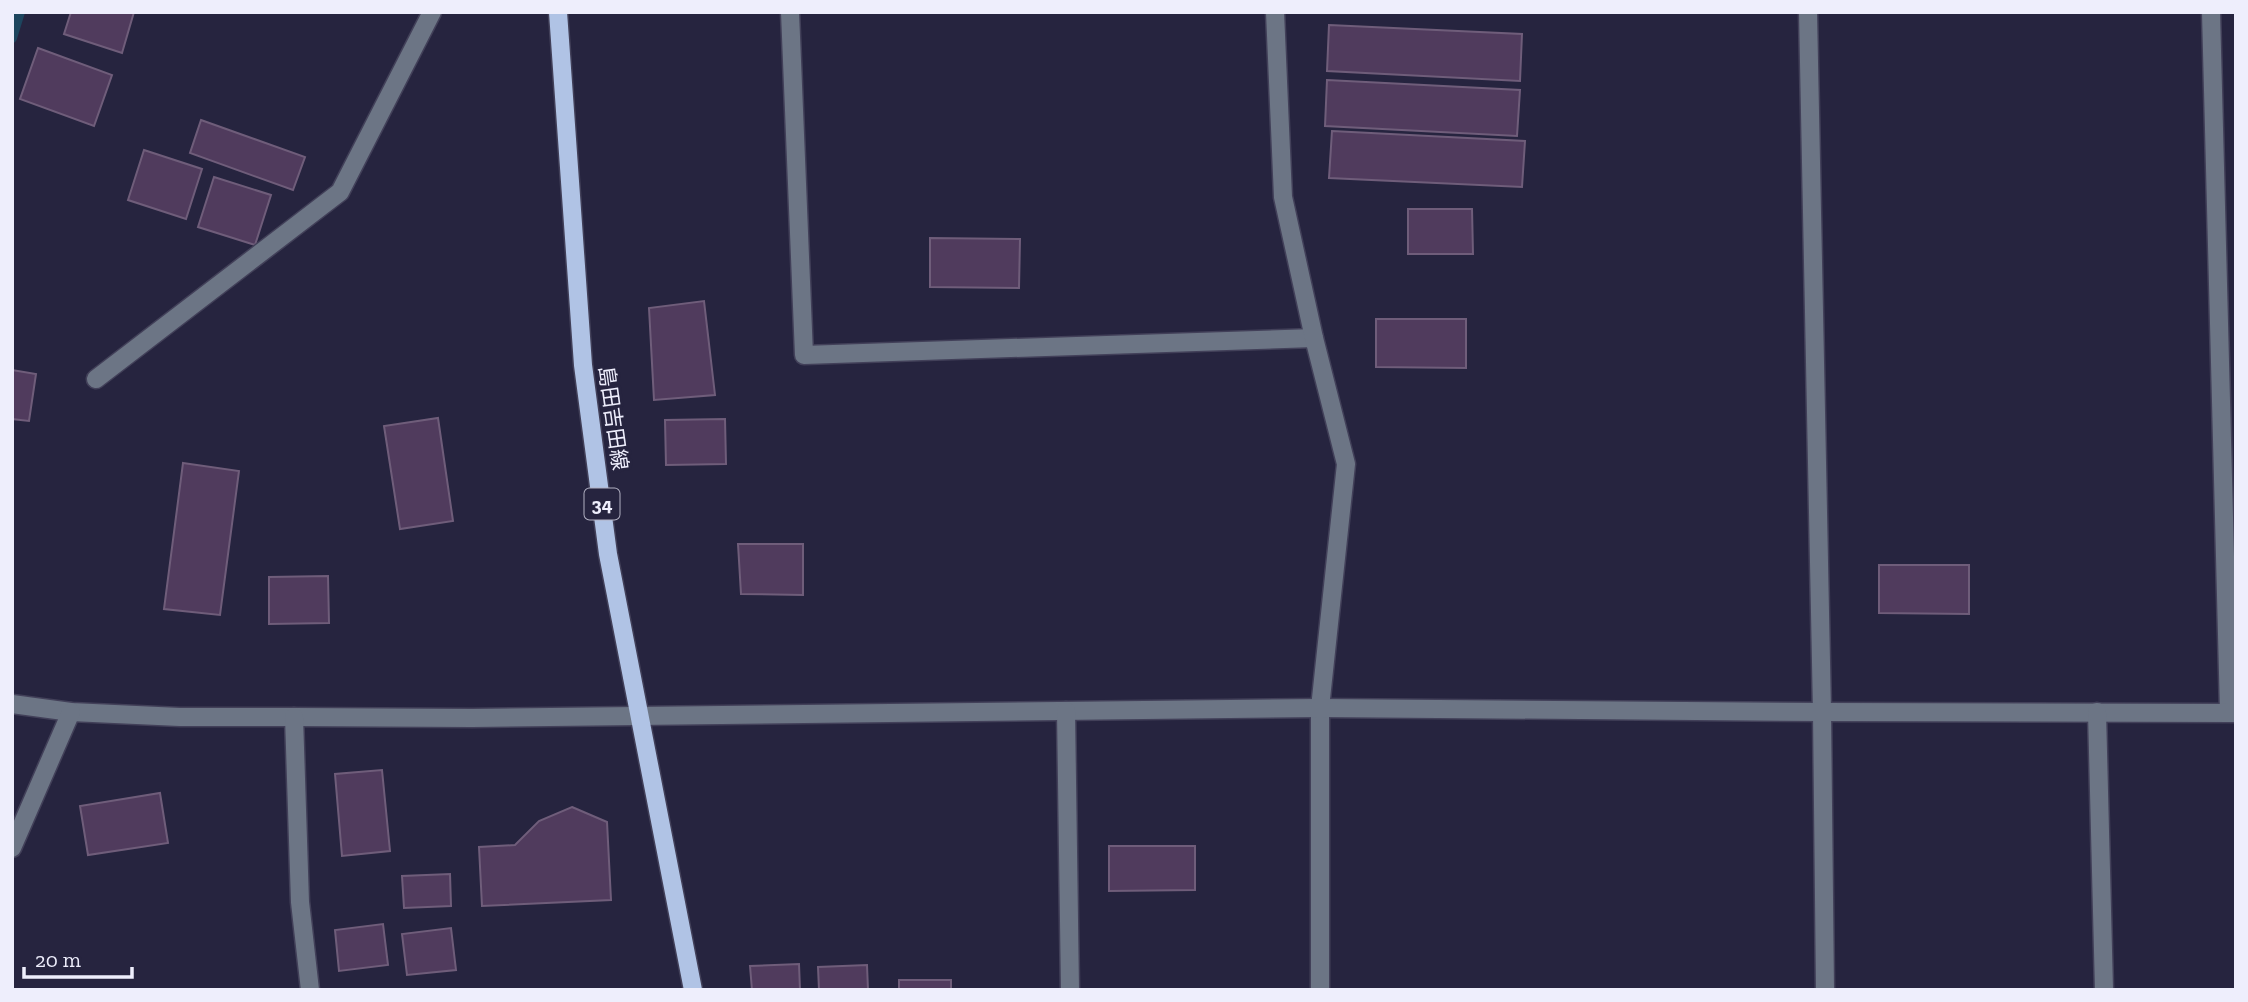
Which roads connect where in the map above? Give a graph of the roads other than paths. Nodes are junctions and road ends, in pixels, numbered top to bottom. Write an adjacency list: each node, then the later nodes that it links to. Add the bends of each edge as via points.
1 (432, 12): 8 (street, via 341,192)
2 (558, 12): 16 (main road, 島田吉田線 / 34, via 583,365 608,554)
3 (790, 12): 7 (street, via 804,355)
4 (1275, 12): 7 (street, via 1283,197)
5 (1808, 12): 13 (street)
6 (2211, 12): 15 (street)
7 (1314, 338): 10 (street, via 1346,464)
8 (96, 379)
9 (12, 704): 12 (street)
10 (1320, 708): 11 (street); 13 (street); 22 (street)
11 (1066, 711): 16 (street); 21 (street)
12 (71, 712): 17 (street); 18 (street)
13 (1822, 712): 14 (street); 23 (street)
14 (2097, 712): 15 (street); 24 (street)
15 (2233, 712)
16 (641, 716): 17 (street); 20 (main road, 島田吉田線 / 34)
17 (294, 718): 19 (street, via 300,902)
18 (12, 848)
19 (310, 990)
20 (694, 990)
21 (1070, 990)
22 (1320, 990)
23 (1825, 990)
24 (2104, 990)

